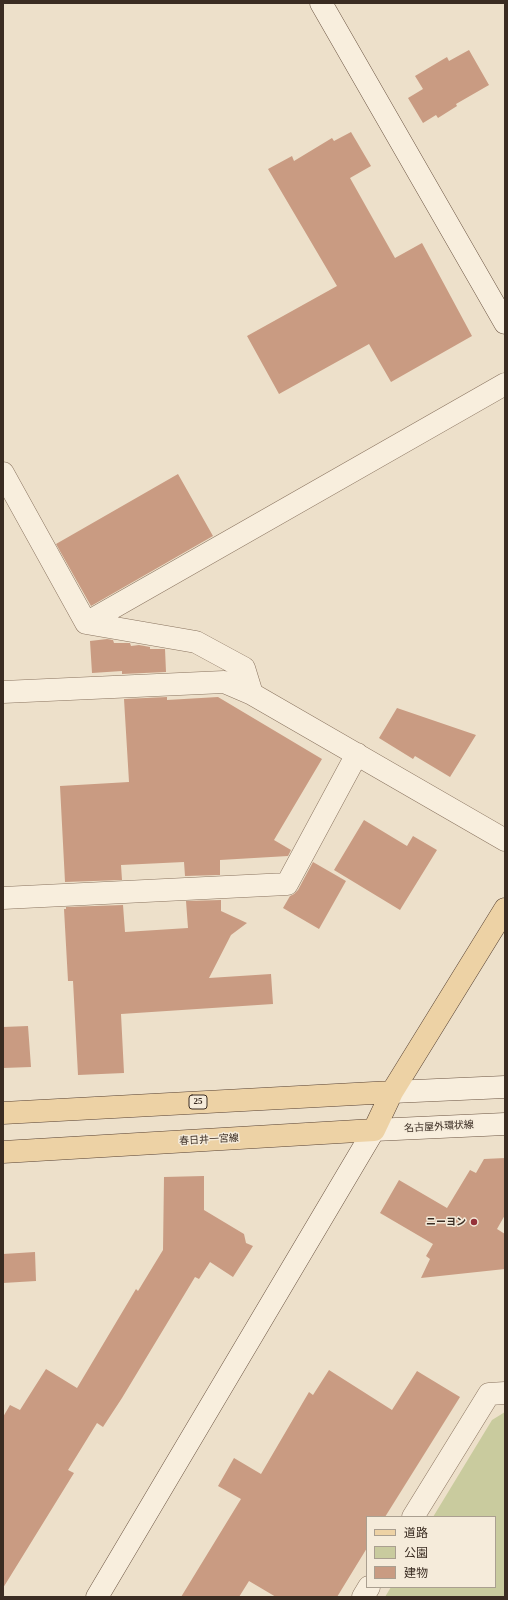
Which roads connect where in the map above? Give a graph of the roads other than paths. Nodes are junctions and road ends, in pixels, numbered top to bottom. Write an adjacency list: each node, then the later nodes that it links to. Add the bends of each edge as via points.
1 (321, 3): 2 (street)
2 (505, 323)
3 (505, 384): 5 (street)
4 (3, 473): 5 (street)
5 (86, 623): 7 (street, via 196,642 244,668)
6 (3, 692): 7 (street, via 224,682)
7 (252, 694): 8 (street)
8 (357, 754): 9 (street); 10 (street, via 287,884)
9 (505, 840)
10 (3, 898)
11 (505, 909): 13 (main road)
12 (505, 1087): 13 (street)
13 (392, 1092): 14 (main road, 25); 16 (main road)
14 (3, 1113)
15 (505, 1124): 16 (street, 名古屋外環状線)
16 (374, 1130): 17 (main road, 春日井一宮線); 21 (street)
17 (3, 1152)
18 (505, 1393): 19 (street, via 489,1394)
19 (414, 1516)
20 (369, 1588): 22 (street)
21 (97, 1597)
22 (363, 1597)

